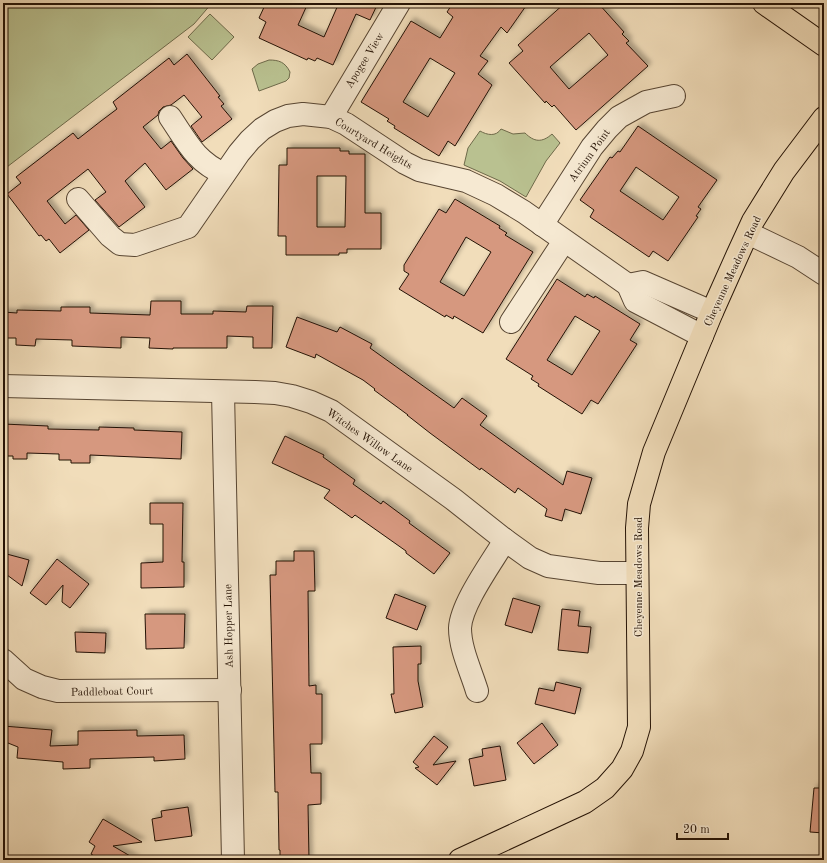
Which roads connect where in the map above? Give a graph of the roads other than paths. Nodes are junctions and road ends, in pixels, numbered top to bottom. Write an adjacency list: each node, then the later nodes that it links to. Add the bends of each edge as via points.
1 (399, 3): 6 (street, Apogee View)
2 (764, 3): 3 (main road)
3 (824, 45)
4 (674, 96): 10 (street, Atrium Point, via 646,102 619,117 592,147)
5 (170, 117): 8 (street, via 198,158)
6 (330, 117): 8 (street, Courtyard Heights, via 303,114 275,121 250,140); 10 (street, Courtyard Heights, via 346,124 405,163 419,170 478,186)
7 (824, 118): 11 (main road, Cheyenne Meadows Road, via 784,171)
8 (224, 174): 9 (street, Courtyard Heights, via 188,227 136,245 120,244)
9 (78, 199)
10 (542, 225): 12 (street, Courtyard Heights)
11 (748, 233): 13 (street, via 798,257); 15 (main road, Cheyenne Meadows Road)
12 (564, 241): 14 (street, Courtyard Heights); 16 (street)
13 (824, 274)
14 (628, 285): 15 (street, via 643,282); 17 (street, Courtyard Heights, via 635,301)
15 (712, 312): 17 (main road, Cheyenne Meadows Road)
16 (511, 322)
17 (702, 336): 21 (main road, Cheyenne Meadows Road, via 644,482 638,510)
18 (3, 386): 19 (street, Witches Willow Lane)
19 (223, 392): 20 (street, Witches Willow Lane, via 274,393 310,402 331,411); 23 (street, Ash Hopper Lane)
20 (505, 540): 21 (street, Witches Willow Lane, via 530,558 548,566 599,573); 24 (street, via 466,604 461,617 462,645)
21 (637, 573): 26 (main road, Cheyenne Meadows Road, via 639,727 632,751 622,769 605,788 585,802)
22 (3, 660): 23 (street, Paddleboat Court, via 24,679 58,691)
23 (230, 690): 25 (street, Ash Hopper Lane)
24 (477, 690)
25 (233, 860)
26 (460, 860)

